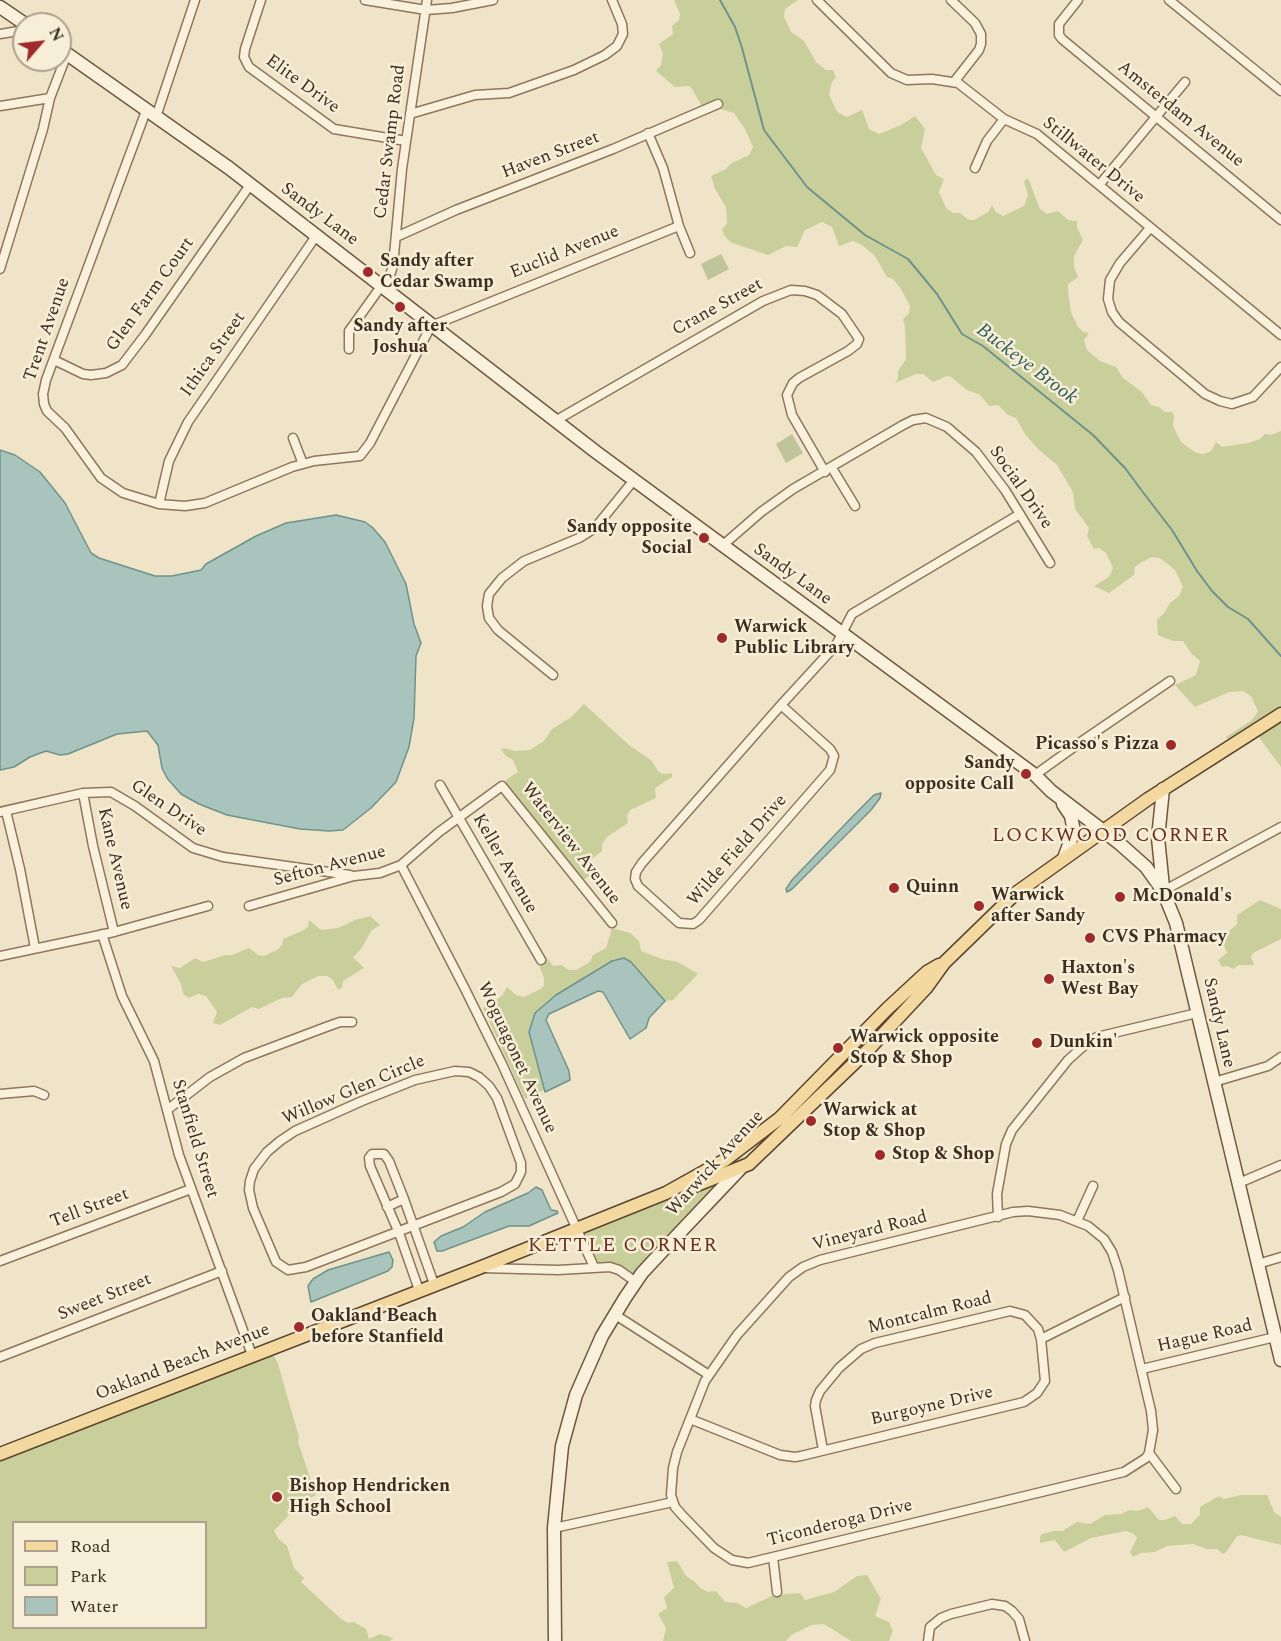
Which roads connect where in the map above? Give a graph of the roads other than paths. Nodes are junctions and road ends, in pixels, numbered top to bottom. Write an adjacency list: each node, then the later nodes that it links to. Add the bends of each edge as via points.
1 (195, 0): 20 (street, Trent Avenue)
2 (261, 0): 25 (street, Elite Drive, via 245,49 249,67 334,129)
3 (365, 0): 11 (street)
4 (427, 0): 11 (street, Cedar Swamp Road)
5 (493, 0): 11 (street)
6 (612, 0): 21 (street, via 623,34 606,55 509,93 475,95)
7 (817, 0): 14 (street, Stillwater Drive, via 891,73 907,80)
8 (951, 0): 14 (street, via 981,34 978,50)
9 (1078, 0): 22 (street, Amsterdam Avenue, via 1059,24 1062,39)
10 (1169, 0): 16 (street)
11 (426, 10): 21 (street, Cedar Swamp Road)
12 (72, 58): 20 (main road, Sandy Lane)
13 (58, 72): 17 (street)
14 (954, 82): 23 (street, Stillwater Drive)
15 (1185, 82): 22 (street)
16 (1281, 92)
17 (50, 98): 19 (street); 35 (street)
18 (718, 104): 24 (street, Haven Street)
19 (0, 106)
20 (151, 114): 27 (main road, Sandy Lane); 40 (street, Trent Avenue)
21 (410, 114): 25 (street, Cedar Swamp Road)
22 (1156, 117): 28 (street); 29 (street, Amsterdam Avenue)
23 (1004, 119): 26 (street, via 987,141); 28 (street, Stillwater Drive, via 1037,134)
24 (648, 133): 30 (street, via 663,168); 33 (street, Haven Street)
25 (406, 141): 33 (street, Cedar Swamp Road)
26 (975, 168)
27 (250, 184): 32 (main road, Sandy Lane); 40 (street, Glen Farm Court, via 122,365 91,375)
28 (1100, 184): 31 (street, Stillwater Drive)
29 (1281, 220)
30 (679, 226): 34 (street); 37 (street, Euclid Avenue)
31 (1150, 228): 38 (street, Stillwater Drive); 41 (street, via 1110,280 1108,299 1119,322 1205,394 1220,401 1232,404 1253,398)
32 (316, 236): 36 (main road, Sandy Lane); 47 (street, Ithica Street, via 188,422 170,461)
33 (396, 237): 36 (street, Cedar Swamp Road, via 393,266)
34 (690, 253)
35 (0, 269)
36 (384, 287): 37 (main road, Sandy Lane); 39 (street, via 349,331)
37 (431, 326): 42 (main road, Sandy Lane); 44 (street, Trent Avenue, via 364,452 360,456)
38 (1281, 335)
39 (349, 349)
40 (54, 360): 47 (street, Trent Avenue, via 43,394 47,411 65,428 101,478 123,493)
41 (1281, 367)
42 (555, 421): 45 (street, Crane Street, via 763,302 791,290 805,291 842,314 858,339 848,351 793,383 787,395 792,415); 46 (main road, Sandy Lane)
43 (293, 438): 44 (street)
44 (303, 464): 47 (street, Trent Avenue, via 212,502)
45 (828, 470): 48 (street); 49 (street, Social Drive, via 913,420 926,418 947,427 976,452); 50 (street, Social Drive, via 778,499)
46 (634, 480): 50 (main road, Sandy Lane); 53 (street, via 595,528 524,561 489,594 489,618 498,630)
47 (159, 504)
48 (855, 506)
49 (1020, 514): 51 (street, Social Drive); 52 (street, Wilde Field Drive, via 852,614)
50 (722, 546): 52 (main road, Sandy Lane)
51 (1050, 563)
52 (843, 634): 55 (street, Wilde Field Drive); 57 (main road, Sandy Lane)
53 (553, 675)
54 (1170, 681): 57 (street)
55 (781, 705): 55 (street, Wilde Field Drive, via 830,749 834,756 830,770 699,920 693,924 679,923 640,889 636,872)
56 (1281, 714): 60 (main road, Warwick Avenue)
57 (1035, 775): 62 (main road, Sandy Lane)
58 (440, 785): 64 (street, Keller Avenue)
59 (502, 786): 64 (street, Sefton Avenue); 73 (street, Waterview Avenue)
60 (1163, 789): 66 (main road, Warwick Avenue); 70 (main road, via 1158,838)
61 (83, 793): 63 (street, Glen Drive); 69 (street, Glen Drive, via 117,794 187,845 207,853); 74 (street, Kane Avenue)
62 (1059, 797): 66 (main road, Sandy Lane); 67 (main road, via 1071,816 1074,831)
63 (3, 811): 76 (street, via 20,869)
64 (458, 818): 68 (street, Sefton Avenue); 78 (street, Keller Avenue)
65 (1281, 827): 70 (street)
66 (1104, 831): 67 (main road, Warwick Avenue); 70 (main road, Sandy Lane, via 1146,867)
67 (1064, 858): 79 (main road, Warwick Avenue, via 1016,893)
68 (401, 865): 69 (street, Sefton Avenue, via 380,873); 99 (street, Woguagonet Avenue, via 497,1053)
69 (354, 876): 72 (street, Sefton Avenue)
70 (1163, 891): 80 (main road, Sandy Lane, via 1176,923)
71 (208, 906): 74 (street)
72 (249, 906)
73 (612, 923)
74 (114, 932): 75 (street)
75 (102, 934): 76 (street); 86 (street, Stanfield Street, via 122,996 152,1058)
76 (35, 948): 77 (street)
77 (0, 956)
78 (541, 960)
79 (944, 963): 87 (main road, Warwick Avenue, via 927,972 887,1009); 89 (main road, Warwick Avenue, via 887,1031)
80 (1197, 1013): 83 (main road, Sandy Lane); 96 (street, via 1097,1037 1074,1055 1012,1130 997,1194)
81 (352, 1022): 86 (street, via 340,1022 244,1058 210,1077)
82 (1281, 1057): 83 (street, via 1268,1066)
83 (1214, 1082): 90 (main road, Sandy Lane)
84 (0, 1094): 85 (street, via 34,1090)
85 (44, 1095)
86 (167, 1110): 92 (street, Stanfield Street)
87 (784, 1115): 89 (main road, Warwick Avenue, via 744,1158); 94 (main road, Oakland Beach Avenue, via 725,1160)
88 (1281, 1165): 90 (street)
89 (744, 1167): 94 (main road, Oakland Beach Avenue); 107 (main road, Warwick Avenue)
90 (1239, 1183): 103 (main road, Sandy Lane)
91 (1093, 1186): 97 (street)
92 (191, 1188): 102 (street, Tell Street); 106 (street, Stanfield Street)
93 (404, 1199): 95 (street); 95 (street, via 384,1154 372,1154 370,1166); 98 (street)
94 (648, 1200): 99 (main road, Oakland Beach Avenue)
95 (387, 1206): 100 (street)
96 (998, 1217): 97 (street, Vineyard Road, via 1013,1212 1042,1212); 118 (street, Vineyard Road, via 803,1267 783,1283 737,1335)
97 (1077, 1221): 110 (street, Vineyard Road, via 1097,1232 1109,1246)
98 (413, 1226): 100 (street, Willow Glen Circle); 100 (street, Willow Glen Circle, via 501,1192 520,1176 520,1157 496,1098 485,1083 469,1072 443,1072 415,1080 295,1131 267,1152 251,1177 250,1196 268,1246 276,1262 288,1270 306,1268); 108 (street)
99 (576, 1230): 104 (street, Woguagonet Avenue); 105 (main road, Oakland Beach Avenue)
100 (399, 1233): 109 (street)
101 (1281, 1257): 103 (street)
102 (0, 1261)
103 (1258, 1264): 112 (main road, Sandy Lane)
104 (594, 1267): 105 (street, Oakland Beach Avenue); 107 (street, Oakland Beach Avenue, via 619,1270)
105 (479, 1268): 108 (main road, Oakland Beach Avenue)
106 (222, 1271): 114 (street, Stanfield Street); 115 (street, Sweet Street)
107 (636, 1282): 111 (main road, Warwick Avenue)
108 (434, 1284): 109 (main road, Oakland Beach Avenue)
109 (419, 1290): 114 (main road, Oakland Beach Avenue)
110 (1125, 1297): 113 (street); 117 (street, Vineyard Road)
111 (614, 1314): 118 (street); 125 (main road, Warwick Avenue, via 571,1412 562,1446)
112 (1275, 1337): 116 (main road, Sandy Lane); 117 (street, Hague Road)
113 (1041, 1339): 120 (street, Burgoyne Drive, via 1045,1381 1024,1402); 120 (street, Montcalm Road, via 1032,1320 1014,1311 867,1346 850,1356 818,1396 815,1406)
114 (252, 1355): 122 (main road, Oakland Beach Avenue)
115 (0, 1357)
116 (1281, 1360)
117 (1142, 1369): 121 (street, Vineyard Road, via 1153,1430)
118 (709, 1375): 119 (street, Vineyard Road)
119 (690, 1419): 120 (street, Burgoyne Drive, via 780,1455); 124 (street, Vineyard Road, via 673,1468)
120 (823, 1450)
121 (1149, 1453): 123 (street); 126 (street, Ticonderoga Drive, via 1124,1472)
122 (0, 1454)
123 (1176, 1489)
124 (673, 1502): 125 (street); 126 (street, Ticonderoga Drive, via 688,1523 732,1560 748,1563)
125 (554, 1528): 128 (main road, Warwick Avenue)
126 (773, 1557): 127 (street)
127 (777, 1592)
128 (555, 1641)
129 (928, 1641): 130 (street, via 930,1628 941,1618 992,1604 1005,1606 1014,1613)
130 (1025, 1641)

